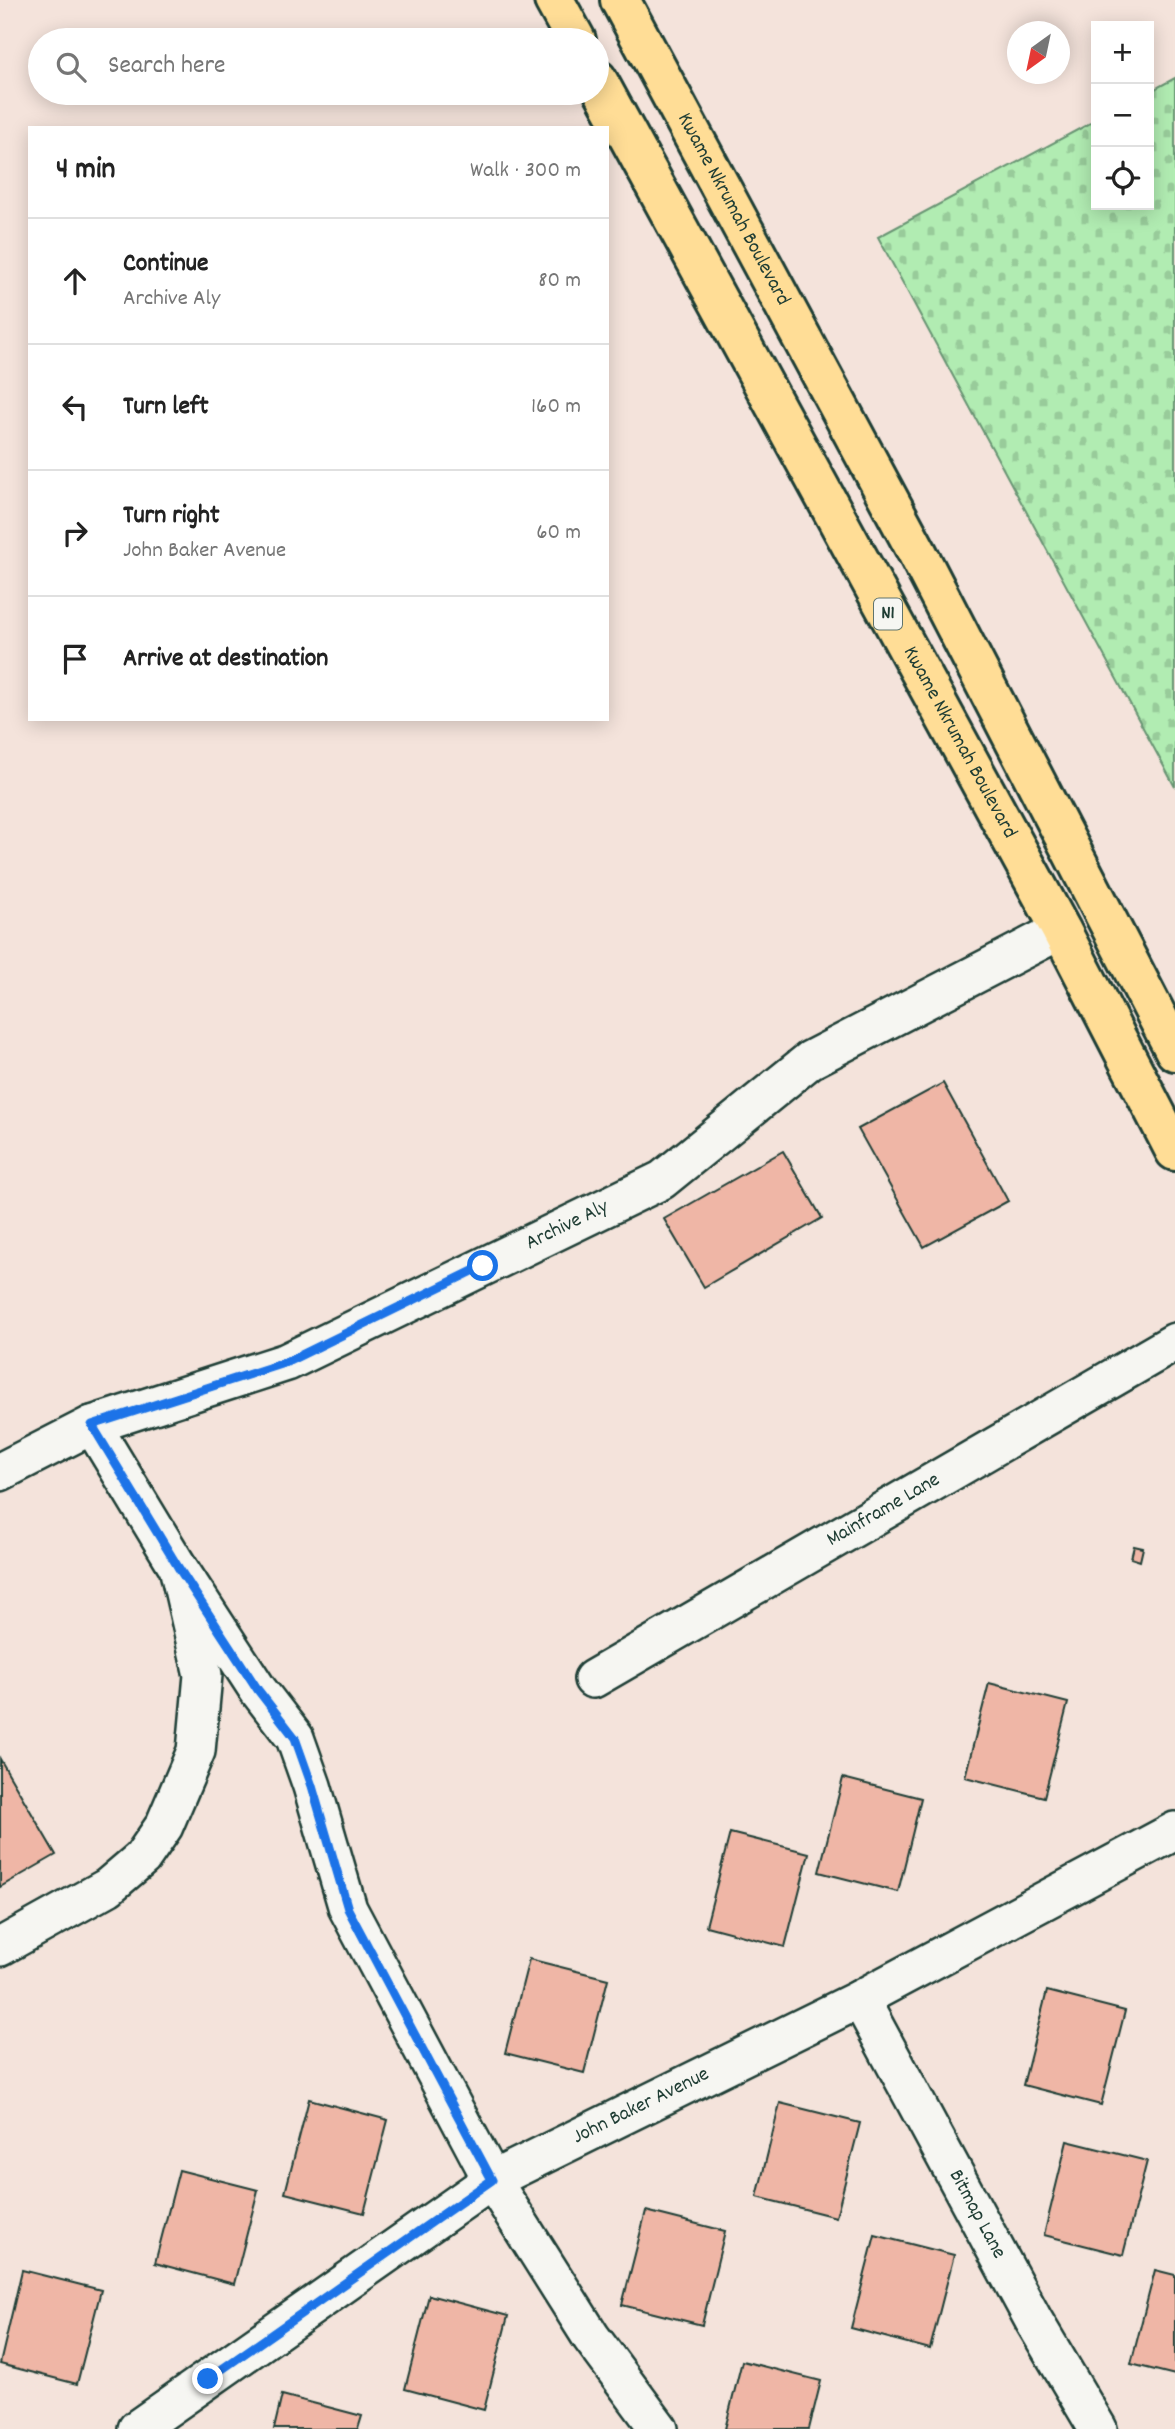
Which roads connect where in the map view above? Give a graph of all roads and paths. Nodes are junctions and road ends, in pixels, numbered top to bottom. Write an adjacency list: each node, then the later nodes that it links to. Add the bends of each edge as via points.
1 (554, 0): 3 (highway)
2 (620, 0): 6 (highway, Kwame Nkrumah Boulevard, via 918,554)
3 (569, 28)
4 (609, 101): 5 (highway, Kwame Nkrumah Boulevard / N1)
5 (1061, 930): 7 (highway, Kwame Nkrumah Boulevard / N1); 9 (street, Archive Aly, via 810,1060 662,1180 287,1362)
6 (1175, 1051)
7 (1175, 1151)
8 (1175, 1342): 12 (street, Mainframe Lane)
9 (92, 1425): 10 (street, Archive Aly); 11 (street)
10 (0, 1472)
11 (178, 1567): 14 (street, via 203,1675 196,1751 164,1826 142,1858 108,1887); 16 (street, via 295,1738 348,1909)
12 (593, 1679)
13 (1175, 1831): 15 (street, John Baker Avenue)
14 (0, 1948)
15 (860, 1998): 16 (street, John Baker Avenue); 19 (street, Bitmap Lane, via 1034,2321)
16 (492, 2180): 17 (street, John Baker Avenue); 18 (street, via 591,2337)
17 (137, 2429)
18 (659, 2429)
19 (1098, 2429)

